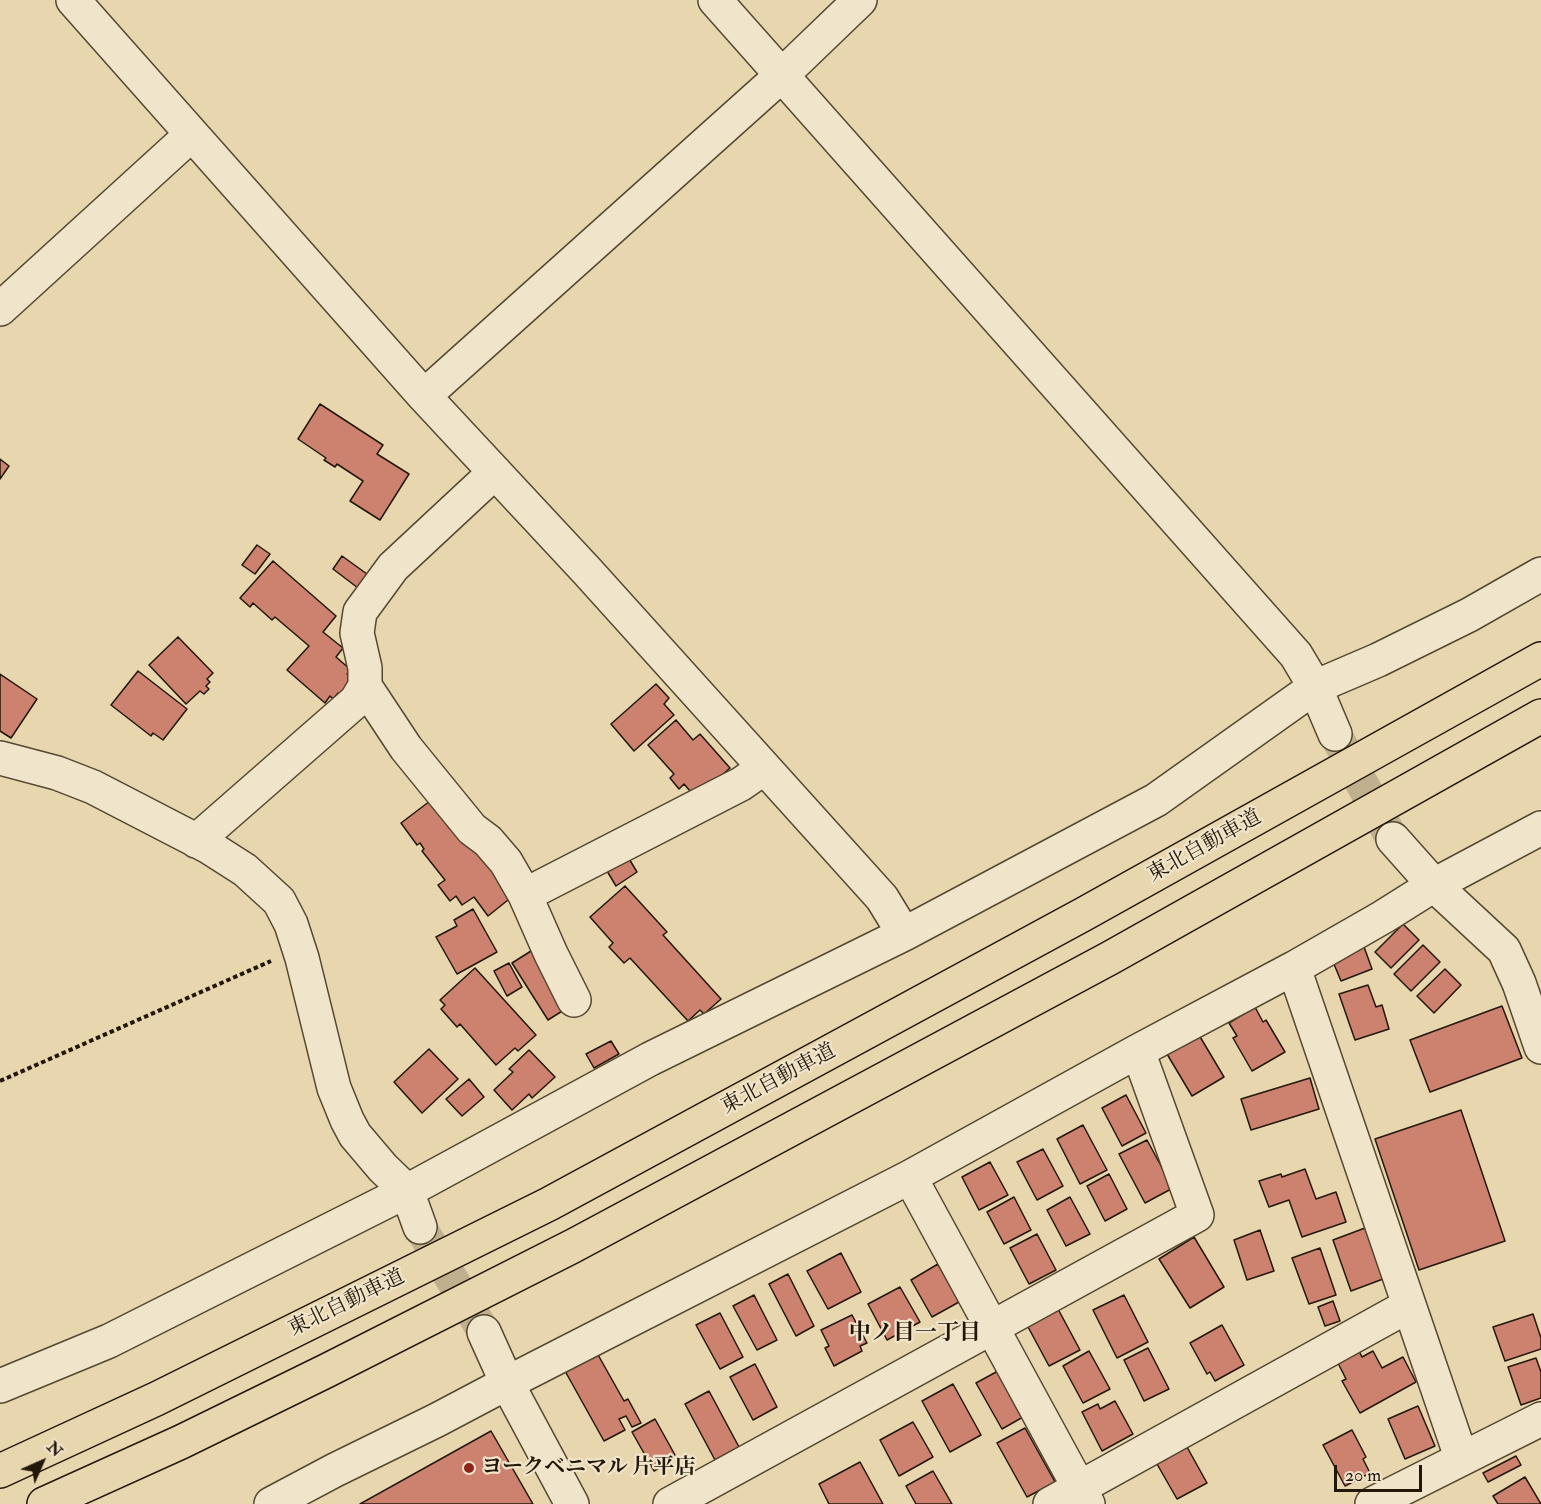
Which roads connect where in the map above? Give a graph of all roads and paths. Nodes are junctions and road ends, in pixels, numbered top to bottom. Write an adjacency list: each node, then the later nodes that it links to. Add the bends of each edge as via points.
1 (73, 0): 5 (street)
2 (715, 0): 4 (street)
3 (860, 0): 4 (street)
4 (782, 75): 7 (street); 12 (street, via 1296,655)
5 (191, 135): 6 (street); 7 (street)
6 (0, 309)
7 (424, 396): 8 (street)
8 (495, 472): 11 (street, via 393,567 360,612 357,633); 16 (street)
9 (1541, 574): 12 (street, via 1469,615)
10 (1541, 659): 40 (highway, 東北自動車道, via 1084,914 549,1204 156,1399)
11 (365, 686): 19 (street, via 342,714); 21 (street, via 406,748 472,829 506,862)
12 (1316, 687): 14 (street); 22 (street, via 1156,800)
13 (1541, 716): 42 (highway, via 1110,958 573,1246 181,1442)
14 (1335, 734)
15 (0, 758): 19 (street, via 57,772 93,787)
16 (764, 768): 21 (street, via 741,784); 22 (street, via 882,898)
17 (1541, 828): 20 (street)
18 (1393, 839): 20 (street)
19 (196, 841): 23 (street, via 244,870 279,901)
20 (1434, 885): 24 (street); 26 (street, via 1504,950)
21 (525, 895): 25 (street)
22 (904, 934): 31 (street, via 650,1059)
23 (299, 948): 29 (path); 31 (street, via 334,1088 347,1120 355,1135)
24 (1294, 968): 28 (street); 33 (street)
25 (573, 1000)
26 (1535, 1009): 27 (street)
27 (1541, 1047)
28 (1138, 1051): 30 (street); 34 (street, via 1197,1215)
29 (0, 1081)
30 (910, 1177): 34 (street); 36 (street)
31 (407, 1191): 32 (street); 37 (street, via 109,1341)
32 (420, 1227)
33 (1408, 1306): 39 (street); 41 (street)
34 (992, 1328): 41 (street); 45 (street)
35 (484, 1332): 36 (street)
36 (507, 1383): 43 (street); 44 (street)
37 (0, 1386)
38 (1541, 1419): 39 (street)
39 (1461, 1458): 47 (street)
40 (0, 1471)
41 (1084, 1496): 46 (street)
42 (44, 1504)
43 (271, 1504)
44 (572, 1504)
45 (670, 1504)
46 (1050, 1504)
47 (1372, 1504)

